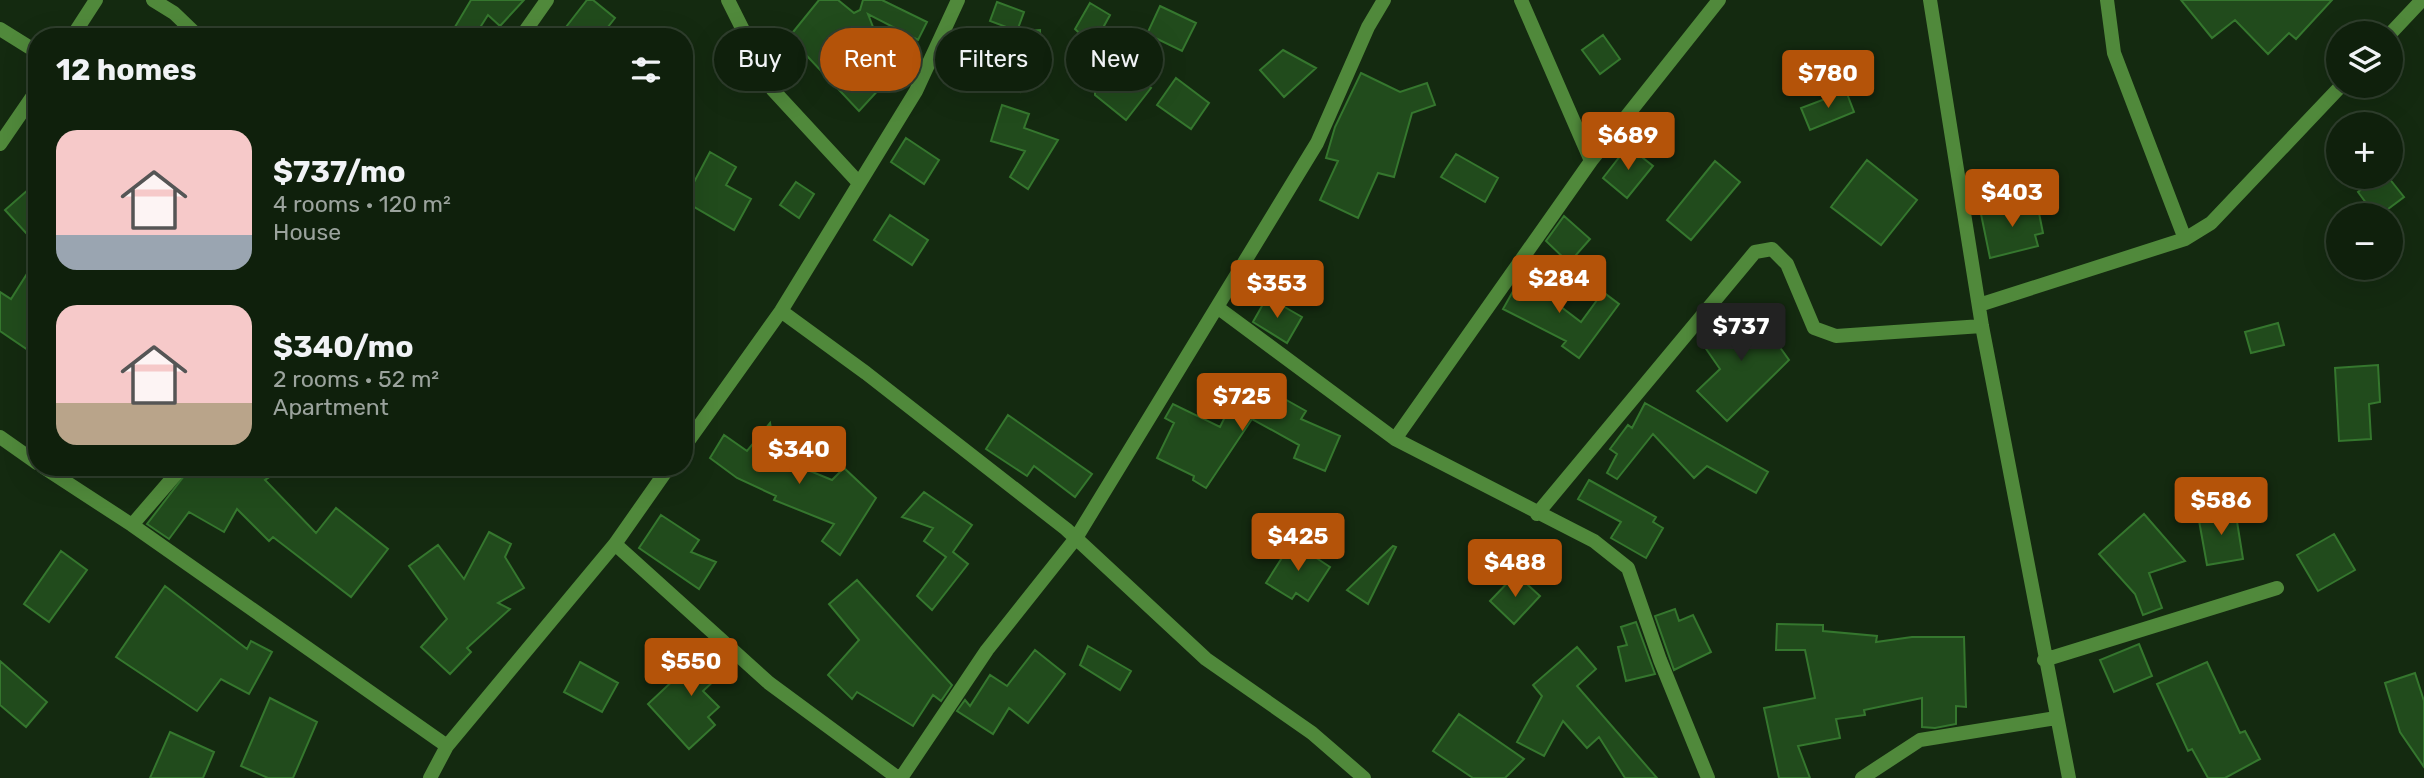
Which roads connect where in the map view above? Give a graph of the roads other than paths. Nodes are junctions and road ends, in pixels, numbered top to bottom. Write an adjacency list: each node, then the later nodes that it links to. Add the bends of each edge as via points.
1 (96, 0): 13 (street)
2 (153, 0): 14 (street)
3 (547, 0): 15 (street)
4 (728, 0): 22 (street, via 773,90)
5 (958, 0): 22 (street, via 916,91)
6 (1384, 0): 25 (street, via 1317,143)
7 (1521, 0): 21 (street)
8 (1719, 0): 21 (street)
9 (1930, 0): 24 (street)
10 (2107, 0): 23 (street, via 2114,53)
11 (2422, 0): 12 (street)
12 (2402, 21)
13 (78, 28)
14 (190, 28)
15 (528, 28)
16 (0, 29): 17 (street)
17 (28, 46)
18 (2330, 98): 23 (street, via 2211,223)
19 (28, 103): 20 (street)
20 (0, 144)
21 (1591, 161): 30 (street)
22 (859, 183): 26 (street)
23 (2185, 239): 24 (street)
24 (1979, 305): 27 (street)
25 (1217, 307): 30 (street); 37 (street)
26 (781, 311): 28 (street); 37 (street)
27 (1982, 326): 35 (street, via 1836,336 1814,328 1787,264 1772,249 1755,252); 40 (street)
28 (693, 433)
29 (0, 436): 31 (street)
30 (1395, 439): 35 (street)
31 (28, 456)
32 (57, 476): 36 (street)
33 (174, 476): 36 (street)
34 (663, 476): 38 (street)
35 (1537, 514): 46 (street, via 1594,541 1628,568)
36 (132, 525): 42 (street)
37 (1076, 538): 44 (street, via 987,650); 45 (street, via 1206,659 1312,733)
38 (615, 544): 42 (street); 44 (street, via 769,683)
39 (2277, 588): 40 (street)
40 (2044, 660): 41 (street)
41 (2056, 718): 47 (street, via 1920,740); 48 (street)
42 (447, 746): 43 (street)
43 (430, 778)
44 (899, 778)
45 (1364, 778)
46 (1708, 778)
47 (1862, 778)
48 (2069, 778)

